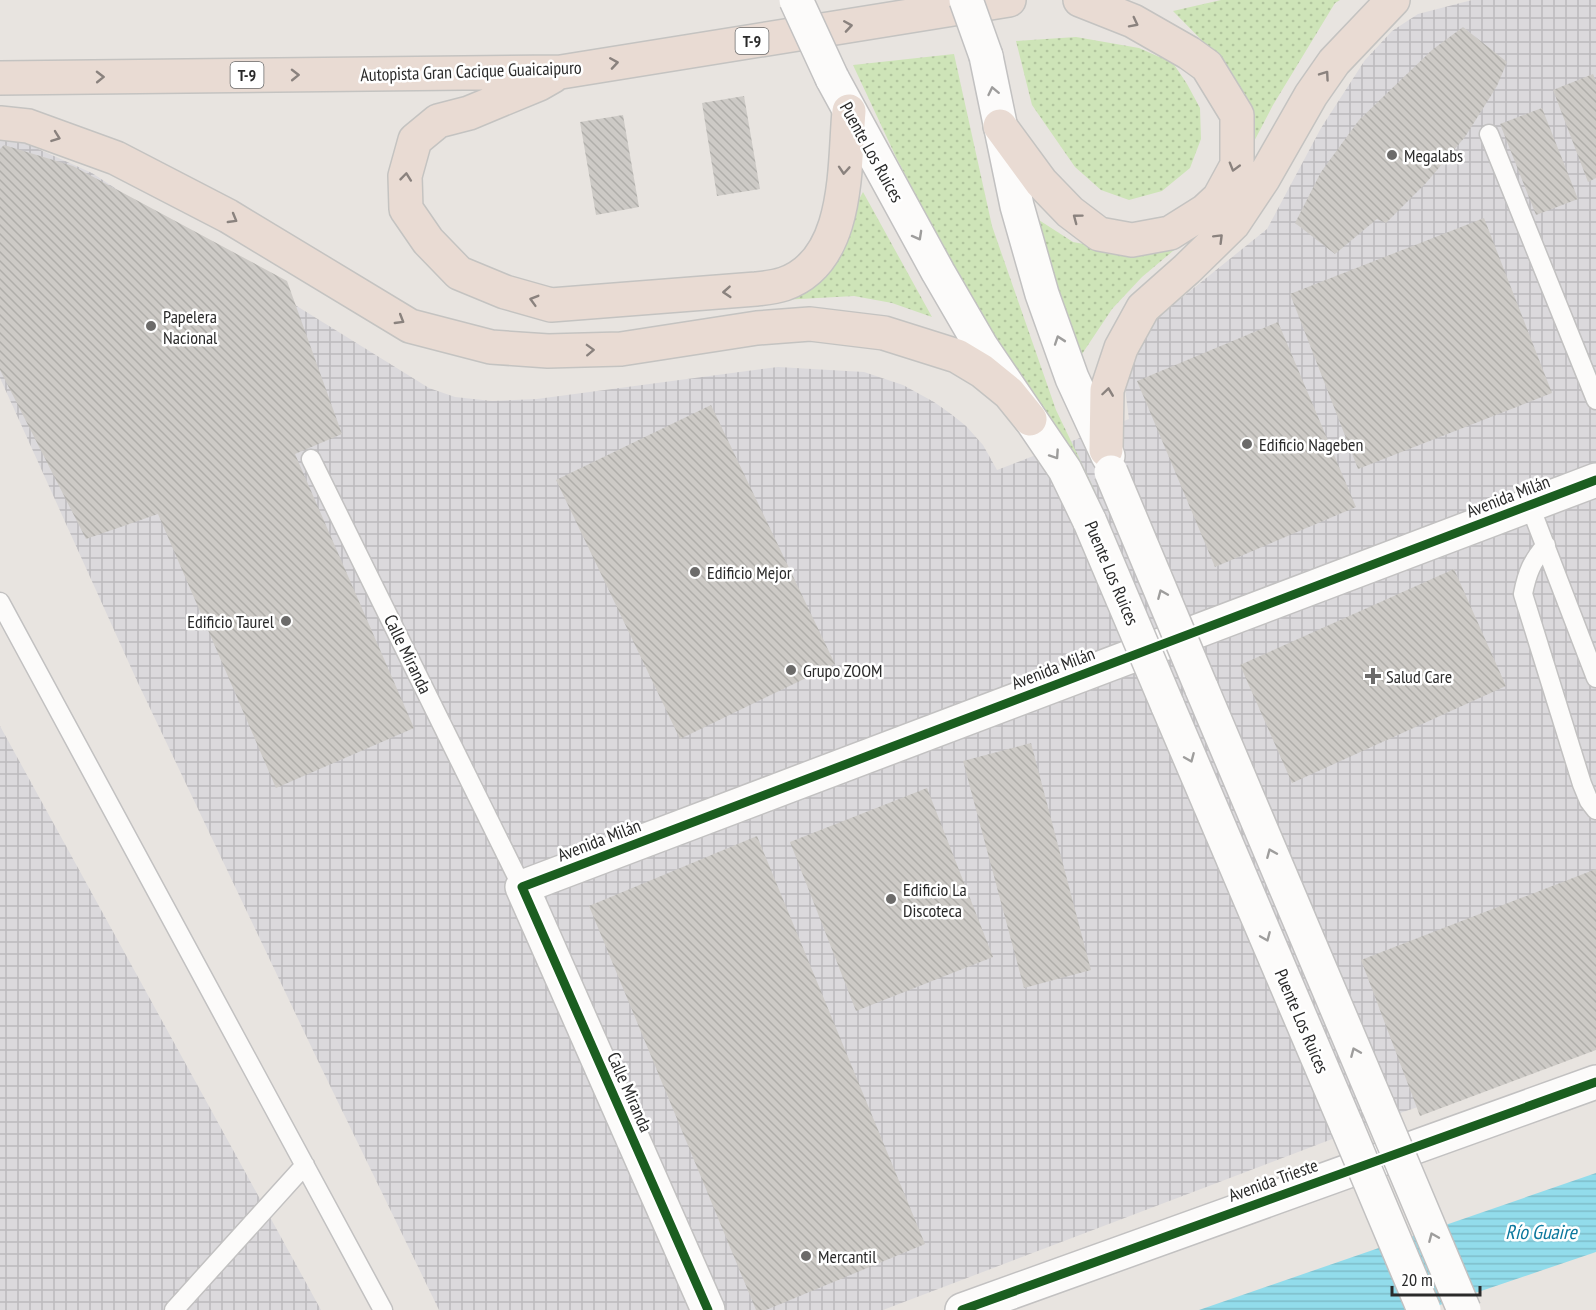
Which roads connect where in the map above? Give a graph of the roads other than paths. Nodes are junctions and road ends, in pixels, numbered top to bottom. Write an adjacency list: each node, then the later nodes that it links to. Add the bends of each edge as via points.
1 (796, 0): 8 (main road, Puente Los Ruices, bridge)
2 (966, 0): 10 (main road, Puente Los Ruices, one-way to 2, bridge, via 986,56)
3 (1009, 0): 6 (highway, Autopista Gran Cacique Guaicaipuro / T-9, one-way to 3)
4 (1080, 0): 10 (highway, one-way to 10, via 1133,21 1207,66 1237,115 1237,165 1219,198 1170,233 1132,240 1100,234 1070,212 1041,182)
5 (1394, 0): 15 (highway, one-way to 5, via 1107,390 1121,348 1143,308 1233,224 1334,62)
6 (561, 72): 7 (highway, Autopista Gran Cacique Guaicaipuro / T-9, one-way to 6); 8 (highway, one-way to 6, via 841,207 831,237 807,271 785,284 756,290 551,305 459,273 428,241 406,208 405,176 415,140 438,121 469,113)
7 (0, 78)
8 (849, 111): 13 (main road, Puente Los Ruices, one-way to 13, via 981,346)
9 (0, 123): 13 (highway, one-way to 13, via 28,126 116,158 228,216 410,326 491,347 548,351 621,349 810,324 884,333 957,356 1009,393)
10 (1000, 126): 15 (main road, Puente Los Ruices, one-way to 10, via 1072,378 1042,294)
11 (1489, 134): 12 (lane)
12 (1596, 400)
13 (1030, 419): 29 (main road, Puente Los Ruices, one-way to 29, bridge, via 1065,470 1090,522)
14 (311, 459): 22 (lane, Calle Miranda)
15 (1109, 461): 30 (main road, Puente Los Ruices, one-way to 15, bridge)
16 (1596, 480): 17 (main road, Avenida Milán)
17 (1530, 506): 18 (lane); 22 (main road, Avenida Milán)
18 (1546, 545): 20 (lane); 21 (lane, via 1527,572 1523,594 1582,784)
19 (0, 602): 24 (lane)
20 (1596, 678)
21 (1596, 810)
22 (522, 886): 27 (main road, Calle Miranda)
23 (1596, 1082): 28 (main road, Avenida Trieste)
24 (304, 1165): 25 (lane); 26 (lane)
25 (174, 1310)
26 (383, 1310)
27 (708, 1310)
28 (962, 1310)
29 (1424, 1310)
30 (1464, 1310)

